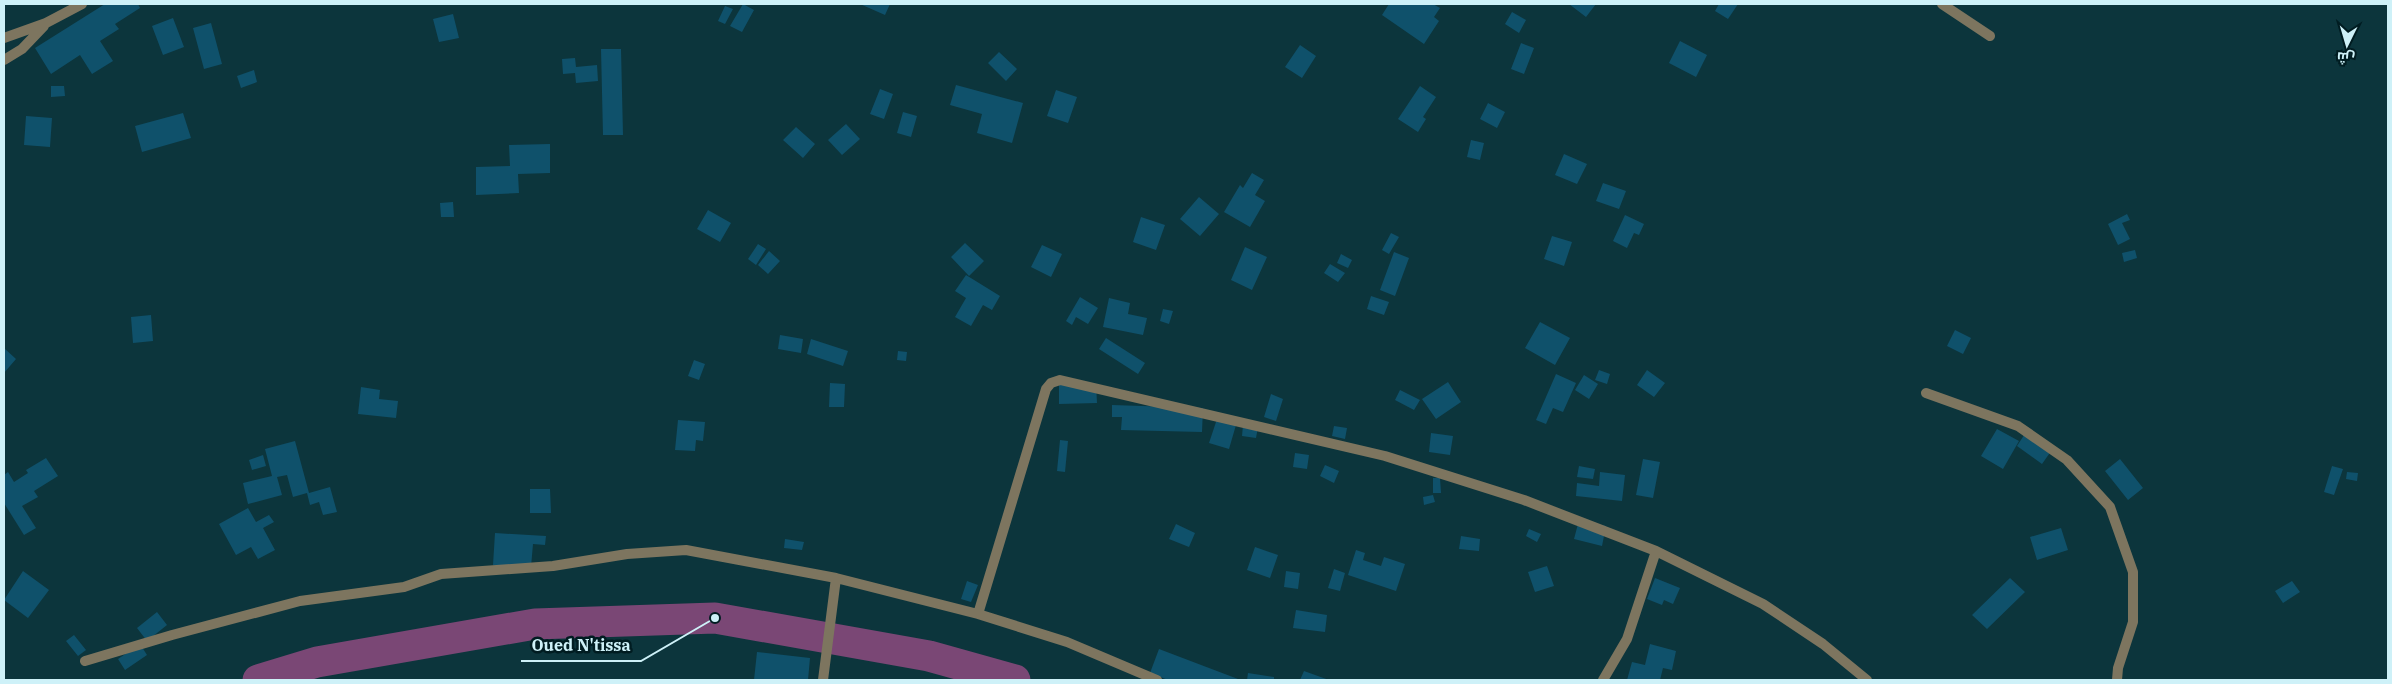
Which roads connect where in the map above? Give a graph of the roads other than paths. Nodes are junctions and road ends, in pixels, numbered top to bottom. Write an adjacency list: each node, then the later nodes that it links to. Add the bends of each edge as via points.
1 (82, 4): 3 (street)
2 (1942, 4): 4 (street)
3 (46, 23): 5 (street); 6 (street, via 22,49)
4 (1990, 36)
5 (4, 38)
6 (4, 60)
7 (1926, 393): 16 (street, via 2018,426 2067,460 2110,507 2134,572 2132,622)
8 (1656, 551): 10 (street, via 1524,500 1385,456 1060,380 1046,389); 14 (street, via 1627,639); 15 (street, via 1763,604 1823,644)
9 (836, 578): 10 (street); 11 (street, via 686,550 627,554 553,566 441,574 404,587 300,601 172,634); 12 (street)
10 (978, 614): 13 (street, via 1067,642)
11 (85, 661)
12 (823, 680)
13 (1157, 680)
14 (1603, 680)
15 (1867, 680)
16 (2117, 680)

